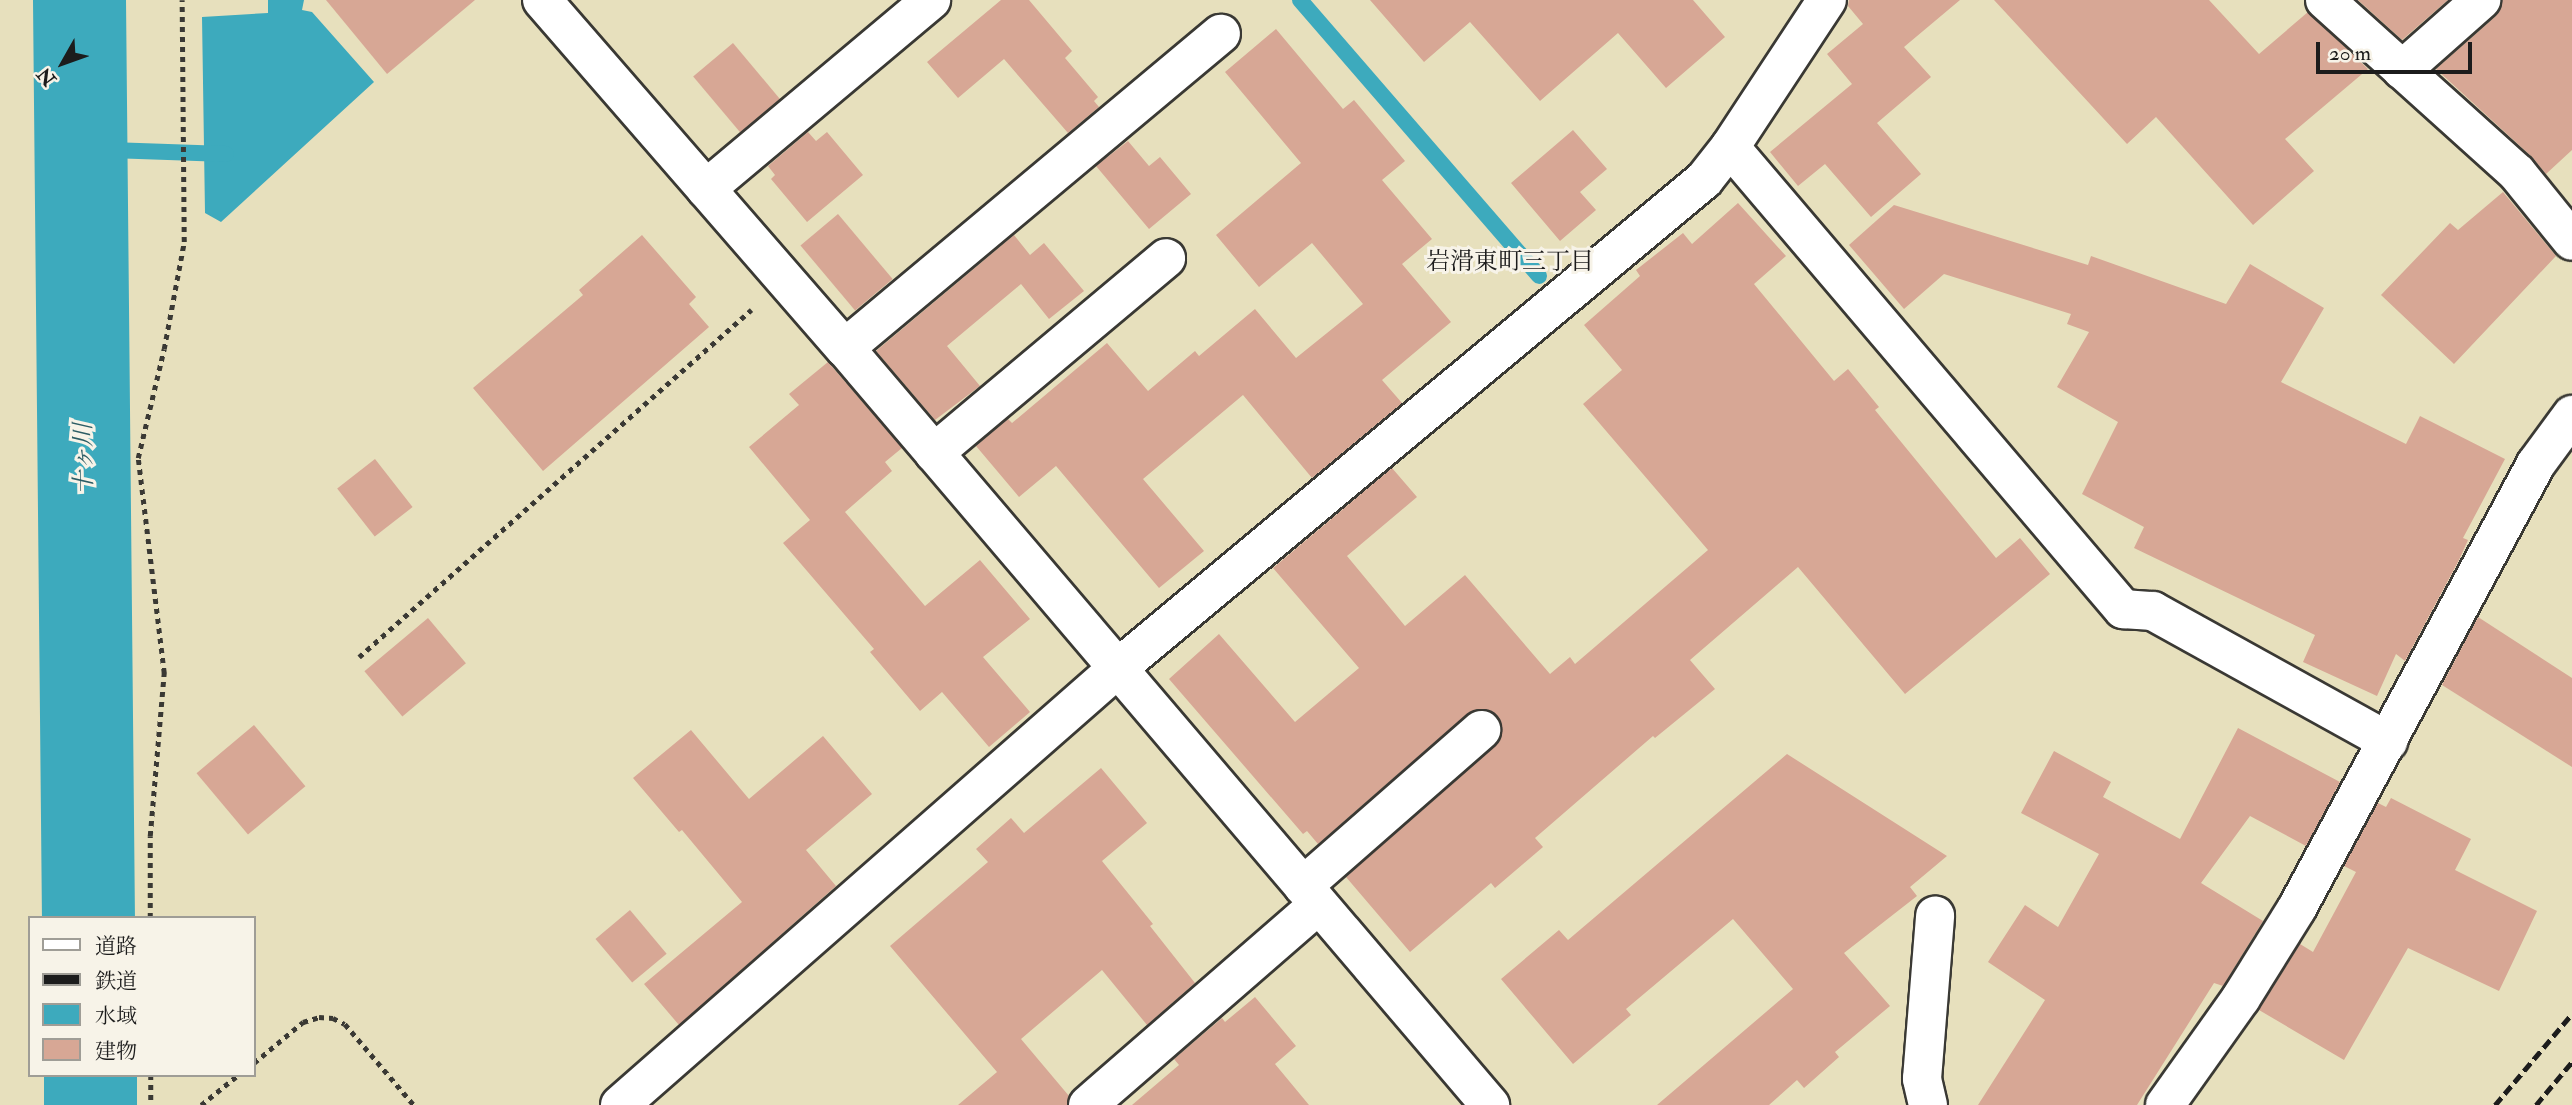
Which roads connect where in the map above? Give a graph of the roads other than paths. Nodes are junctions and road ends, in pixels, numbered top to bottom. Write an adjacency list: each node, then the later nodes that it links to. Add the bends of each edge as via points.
1 (541, 0): 9 (street)
2 (931, 0): 9 (street)
3 (1827, 0): 8 (street)
4 (2325, 0): 7 (street)
5 (2481, 0): 7 (street)
6 (1220, 34): 12 (street)
7 (2402, 69): 10 (street, via 2516,173)
8 (1730, 147): 15 (street, via 1704,180); 17 (street, via 2123,609 2153,611)
9 (706, 189): 12 (street)
10 (2572, 242)
11 (1166, 258): 14 (street)
12 (845, 348): 14 (street)
13 (2572, 415): 17 (street, via 2536,464)
14 (934, 453): 15 (street)
15 (1118, 668): 18 (street); 20 (street)
16 (1481, 730): 18 (street)
17 (2388, 741): 24 (street, via 2297,908 2241,998)
18 (1311, 895): 21 (street); 22 (street)
19 (1935, 916): 23 (street, via 1922,1079)
20 (620, 1105)
21 (1088, 1105)
22 (1490, 1105)
23 (1928, 1105)
24 (2165, 1105)

